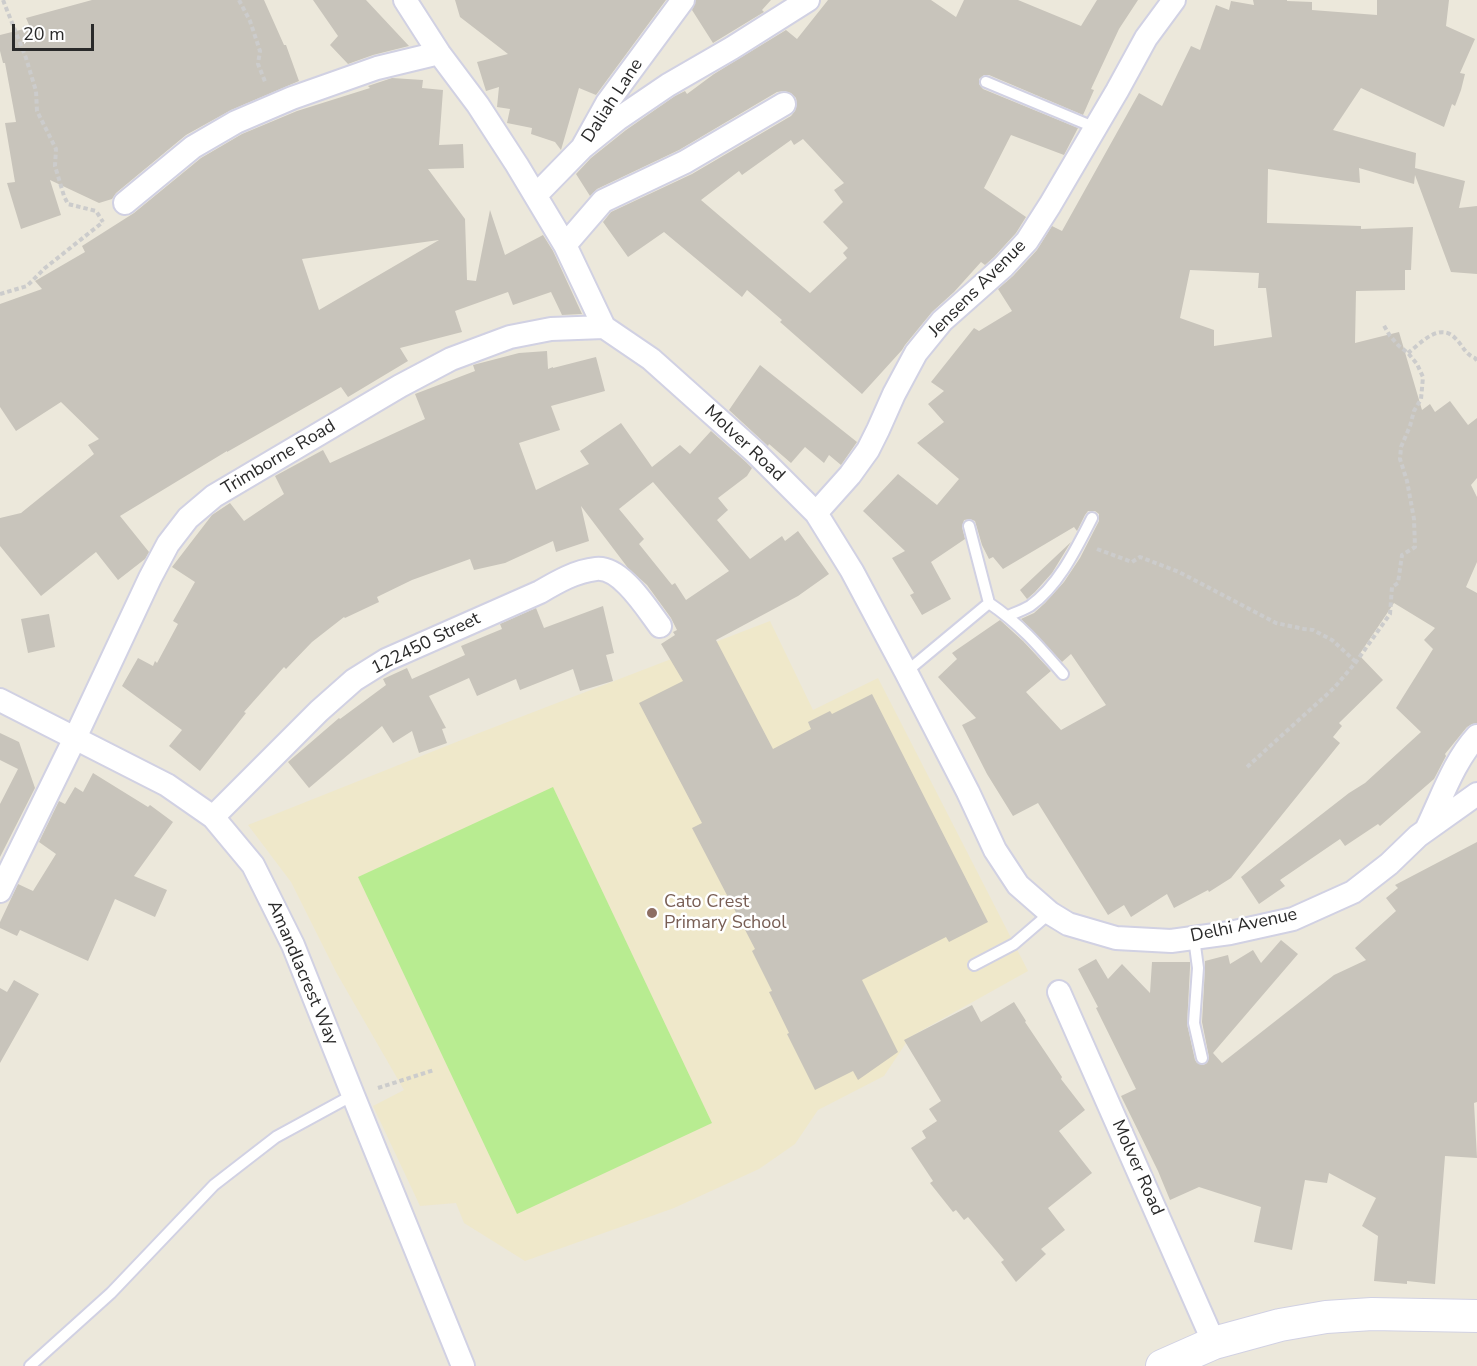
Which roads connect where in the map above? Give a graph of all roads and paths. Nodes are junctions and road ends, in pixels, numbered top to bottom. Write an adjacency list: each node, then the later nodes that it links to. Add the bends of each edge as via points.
1 (3, 0): 15 (path, via 26,58 37,111 56,149 55,166 64,196 68,204 96,211)
2 (239, 0): 10 (path, via 260,51 258,64)
3 (405, 0): 7 (street)
4 (683, 0): 12 (street, Daliah Lane, via 607,103)
5 (808, 0): 12 (street, via 668,85)
6 (1174, 0): 11 (street, Jensens Avenue, via 1146,38)
7 (440, 53): 10 (street, via 377,68); 13 (street)
8 (986, 82): 11 (lane)
9 (784, 104): 16 (street, via 684,162 603,201)
10 (274, 105): 14 (street, via 193,147)
11 (1095, 128): 22 (street, Jensens Avenue, via 1027,241 1004,267 942,321 916,353 868,450)
12 (582, 148): 13 (street, Daliah Lane)
13 (536, 195): 16 (street)
14 (125, 203): 15 (path)
15 (103, 222): 17 (path, via 27,286)
16 (565, 245): 19 (street)
17 (0, 294)
18 (1383, 324): 20 (path)
19 (604, 327): 22 (street, Molver Road, via 675,380); 34 (street, Trimborne Road, via 551,329 510,337 451,359 214,496 188,518 168,543)
20 (1408, 353): 21 (path, via 1440,331 1457,339 1462,349); 29 (path, via 1423,377 1421,399 1401,447 1400,459 1414,519 1415,547 1402,555 1398,583 1392,587 1390,614)
21 (1477, 361)
22 (816, 513): 30 (street, Molver Road)
23 (1092, 518): 25 (lane)
24 (969, 526): 26 (lane)
25 (1080, 542): 27 (lane, via 1046,591 1029,606); 29 (path, via 1132,562 1140,557 1179,572 1276,623 1312,630 1332,640)
26 (989, 603): 27 (lane); 30 (lane)
27 (1008, 616): 31 (lane)
28 (660, 626): 37 (street, 122450 Street, via 615,574 598,568 577,573 386,660 354,680)
29 (1356, 662): 35 (path, via 1334,688)
30 (906, 672): 40 (street, Molver Road, via 995,850 1018,885)
31 (1063, 674)
32 (0, 700): 34 (street, Amandlacrest Way)
33 (1477, 735): 38 (street, via 1456,767)
34 (75, 738): 37 (street, Amandlacrest Way, via 167,785); 39 (street, Trimborne Road)
35 (1247, 767)
36 (1477, 794): 38 (street, Delhi Avenue)
37 (213, 817): 46 (street, Amandlacrest Way, via 253,865 293,945)
38 (1427, 829): 41 (street, Delhi Avenue, via 1353,892 1293,919)
39 (0, 891)
40 (1050, 913): 41 (street, Delhi Avenue, via 1068,924 1116,938); 42 (lane, via 1014,944)
41 (1194, 938): 44 (lane, via 1198,968 1194,1023)
42 (974, 965)
43 (1059, 992): 48 (street, Molver Road)
44 (1202, 1058)
45 (434, 1070): 46 (path)
46 (352, 1095): 49 (lane, via 276,1137 214,1185 111,1293); 50 (street, Amandlacrest Way)
47 (1477, 1316): 48 (street, via 1326,1317)
48 (1214, 1343): 51 (street)
49 (30, 1366)
50 (463, 1366)
51 (1162, 1366)

